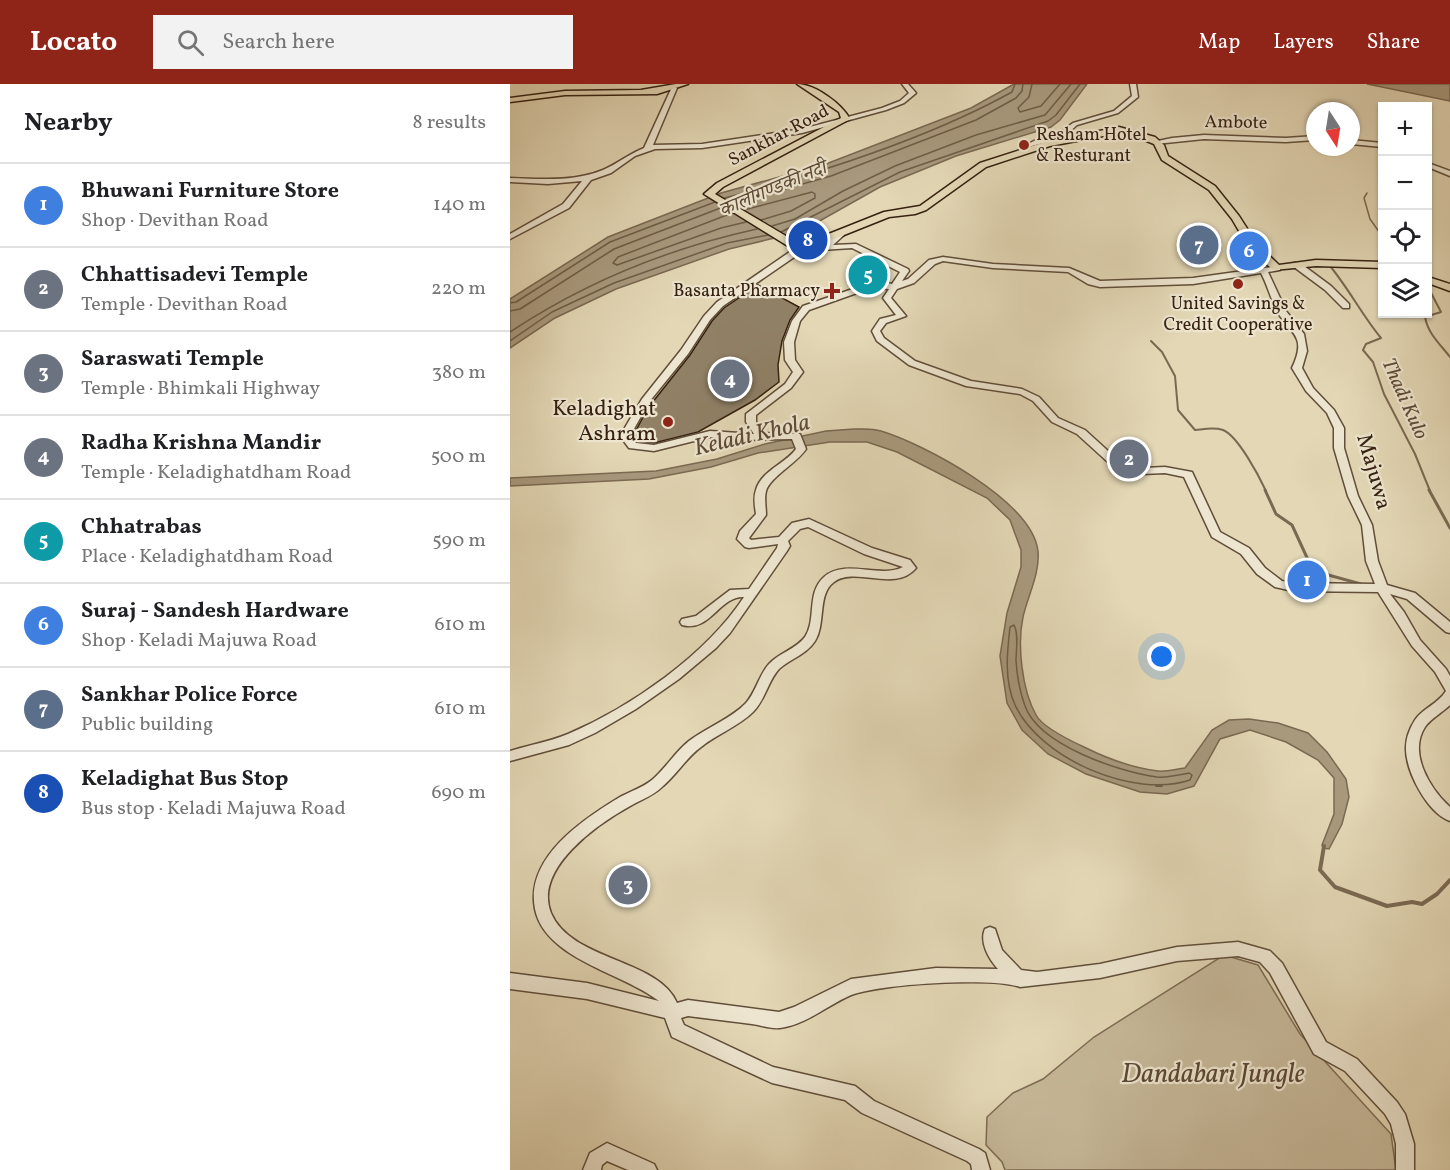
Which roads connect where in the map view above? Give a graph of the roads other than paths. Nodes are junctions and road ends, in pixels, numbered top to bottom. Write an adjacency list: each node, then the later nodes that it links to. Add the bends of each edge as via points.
1 (684, 84): 5 (main road)
2 (801, 84): 7 (main road, Sankhar Road, via 842,111)
3 (905, 84): 7 (street, via 913,93 902,102)
4 (1134, 84): 11 (street, via 1135,97 1116,112 1071,126 1061,139 1028,144)
5 (674, 88): 6 (main road, via 564,93); 13 (street)
6 (510, 100)
7 (846, 119): 13 (street, via 767,138); 20 (main road, Sankhar Road, via 709,194)
8 (1306, 139): 9 (street, Ambote, via 1186,137)
9 (1156, 142): 11 (main road, via 1119,130); 23 (main road, via 1165,158 1212,188 1253,246)
10 (1360, 143): 12 (street)
11 (1048, 144): 18 (main road, via 983,165 915,211 888,214)
12 (1378, 145)
13 (647, 150): 16 (street)
14 (1432, 167): 15 (street)
15 (1450, 174)
16 (588, 178): 17 (street); 19 (street, via 566,206)
17 (510, 180)
18 (840, 235): 20 (main road); 26 (street, via 824,248 853,246 904,269 905,274)
19 (510, 237)
20 (800, 249): 29 (street, via 720,304 645,401 625,436 633,446 654,448 710,434)
21 (1297, 265): 22 (main road); 23 (main road); 28 (street)
22 (1378, 265)
23 (1277, 268): 24 (street)
24 (1263, 270): 26 (street, via 1193,281 1100,284 1079,273 1052,267 993,266 943,259); 31 (street, Majuwa, via 1277,293 1281,310 1302,340 1303,357 1297,368 1339,428 1339,448 1353,496 1367,525 1371,561)
25 (1432, 281): 27 (main road)
26 (895, 287): 29 (street, via 876,284 806,308 796,321 788,351 798,372 788,386 751,414 751,422); 31 (street, via 887,298 902,316 883,321 876,331 907,361 969,384 1022,392 1044,406 1055,420 1081,432 1114,462 1142,471 1188,474 1216,534 1245,551 1261,571 1279,584)
27 (1450, 288)
28 (1346, 306)
29 (760, 436): 30 (street, via 797,436 801,449 789,465 769,477 761,490 761,515 744,534 749,544)
30 (782, 540): 32 (street, via 784,546); 42 (street, via 796,526 809,523 855,547 906,562 910,568 877,576 840,573 828,579 822,586 810,639 775,666 749,708 689,749 655,785 576,838 555,856 541,883 542,912 554,934 652,986 665,996)
31 (1383, 588): 34 (street, via 1411,596); 35 (street, Majuwa, via 1416,643 1440,669)
32 (753, 593): 33 (street, via 733,594 705,617); 37 (street, via 725,631 700,656 624,710 572,738)
33 (686, 622)
34 (1450, 630)
35 (1450, 688)
36 (1450, 695): 38 (street, via 1448,702 1420,723 1412,747 1414,765 1430,796)
37 (510, 756)
38 (1450, 815)
39 (990, 934): 40 (street, via 998,960)
40 (1020, 980): 42 (street, via 936,975 878,982 851,987 778,1020 688,1008); 46 (street, via 1100,971 1205,950 1238,949 1265,956 1286,984 1320,1048 1351,1065 1392,1108 1405,1144)
41 (510, 981): 42 (street, via 587,991)
42 (672, 1012): 45 (street, via 672,1023 678,1031 694,1040 772,1075 849,1092 867,1107 973,1155)
43 (592, 1170): 44 (street, via 593,1161 607,1152)
44 (648, 1170)
45 (981, 1170)
46 (1406, 1170)

